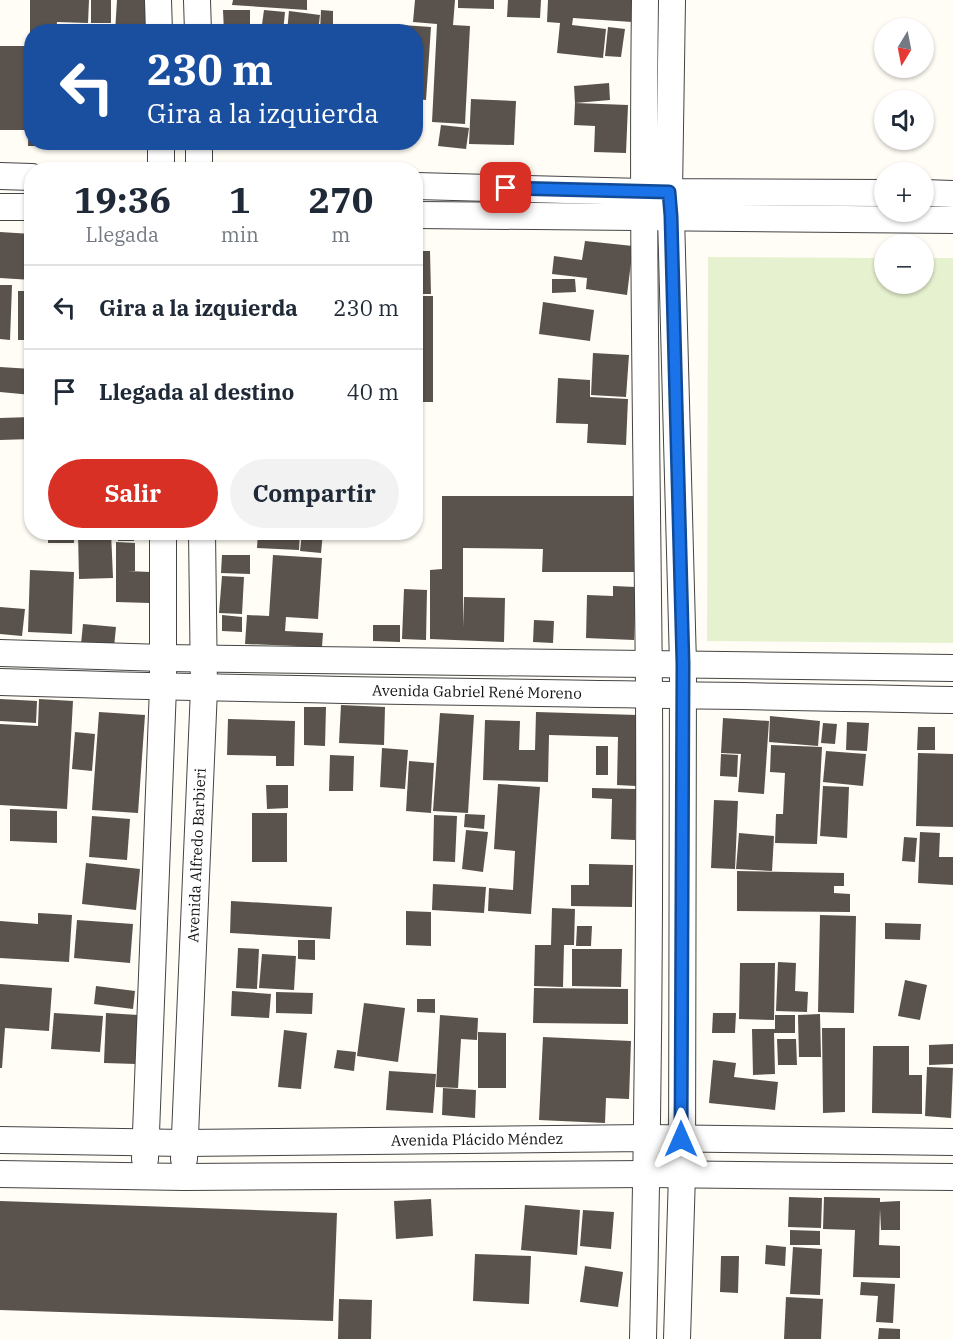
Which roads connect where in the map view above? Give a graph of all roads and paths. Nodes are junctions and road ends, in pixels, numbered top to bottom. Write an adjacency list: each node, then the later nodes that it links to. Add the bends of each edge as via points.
1 (158, 0): 5 (street)
2 (198, 0): 6 (street)
3 (645, 0): 10 (street)
4 (672, 0): 14 (street)
5 (159, 24)
6 (198, 24)
7 (0, 176): 8 (street)
8 (24, 177)
9 (423, 186): 10 (street)
10 (643, 192): 14 (street); 18 (street)
11 (874, 194): 14 (street)
12 (934, 194): 13 (street)
13 (953, 194)
14 (670, 204): 18 (street); 19 (street); 26 (street)
15 (0, 207): 16 (street)
16 (24, 207)
17 (423, 215): 18 (street)
18 (645, 218): 25 (street)
19 (953, 220)
20 (163, 540): 23 (street)
21 (202, 540): 24 (street, Avenida Alfredo Barbieri)
22 (0, 653): 23 (street, Avenida Gabriel René Moreno)
23 (164, 658): 24 (street, Avenida Gabriel René Moreno); 29 (street)
24 (203, 658): 25 (street, Avenida Gabriel René Moreno); 30 (street, Avenida Alfredo Barbieri)
25 (648, 664): 26 (street, Avenida Gabriel René Moreno); 31 (street)
26 (683, 664): 27 (street, Avenida Gabriel René Moreno); 32 (street)
27 (953, 668)
28 (0, 682): 29 (street, Avenida Gabriel René Moreno)
29 (163, 687): 30 (street, Avenida Gabriel René Moreno); 37 (street)
30 (204, 688): 31 (street, Avenida Gabriel René Moreno); 39 (street, Avenida Alfredo Barbieri)
31 (649, 694): 32 (street, Avenida Gabriel René Moreno); 34 (street)
32 (682, 694): 33 (street, Avenida Gabriel René Moreno); 35 (street)
33 (953, 700)
34 (647, 1138): 35 (street, Avenida Plácido Méndez); 39 (street, Avenida Plácido Méndez); 41 (street)
35 (681, 1139): 38 (street, Avenida Plácido Méndez); 42 (street)
36 (0, 1140): 37 (street, Avenida Plácido Méndez)
37 (145, 1142): 39 (street, Avenida Plácido Méndez); 43 (street)
38 (953, 1142)
39 (184, 1143): 44 (street, Avenida Alfredo Barbieri)
40 (0, 1174): 43 (street)
41 (647, 1174): 42 (street); 44 (street); 46 (street)
42 (682, 1174): 45 (street); 47 (street)
43 (145, 1176): 44 (street)
44 (184, 1177)
45 (953, 1177)
46 (643, 1339)
47 (677, 1339)

